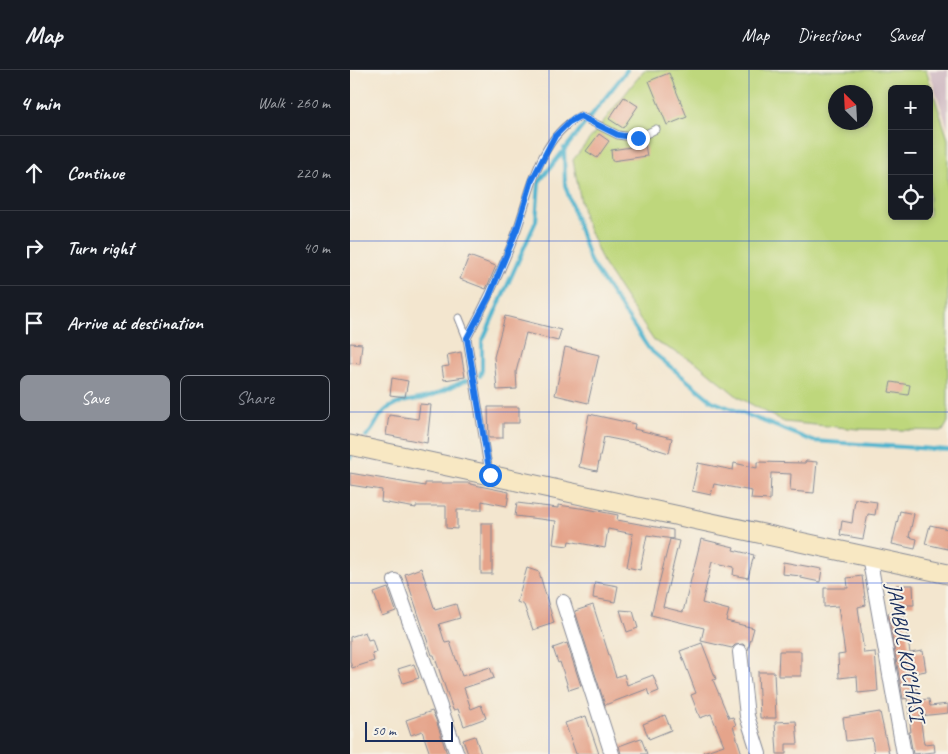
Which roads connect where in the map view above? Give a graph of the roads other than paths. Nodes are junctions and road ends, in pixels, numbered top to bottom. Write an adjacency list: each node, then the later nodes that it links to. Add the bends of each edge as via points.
1 (656, 129): 3 (lane, via 638,138 618,135 580,116 555,136 532,180 517,229 489,297)
2 (459, 318): 3 (lane)
3 (467, 338): 5 (lane)
4 (350, 445): 5 (main road)
5 (490, 475): 6 (main road)
6 (869, 556): 7 (main road); 14 (street, JAMBUL KO‘CHASI)
7 (948, 574)
8 (395, 581): 11 (street)
9 (563, 602): 12 (street)
10 (740, 652): 13 (street, via 746,716)
11 (457, 754)
12 (612, 754)
13 (759, 754)
14 (904, 754)

